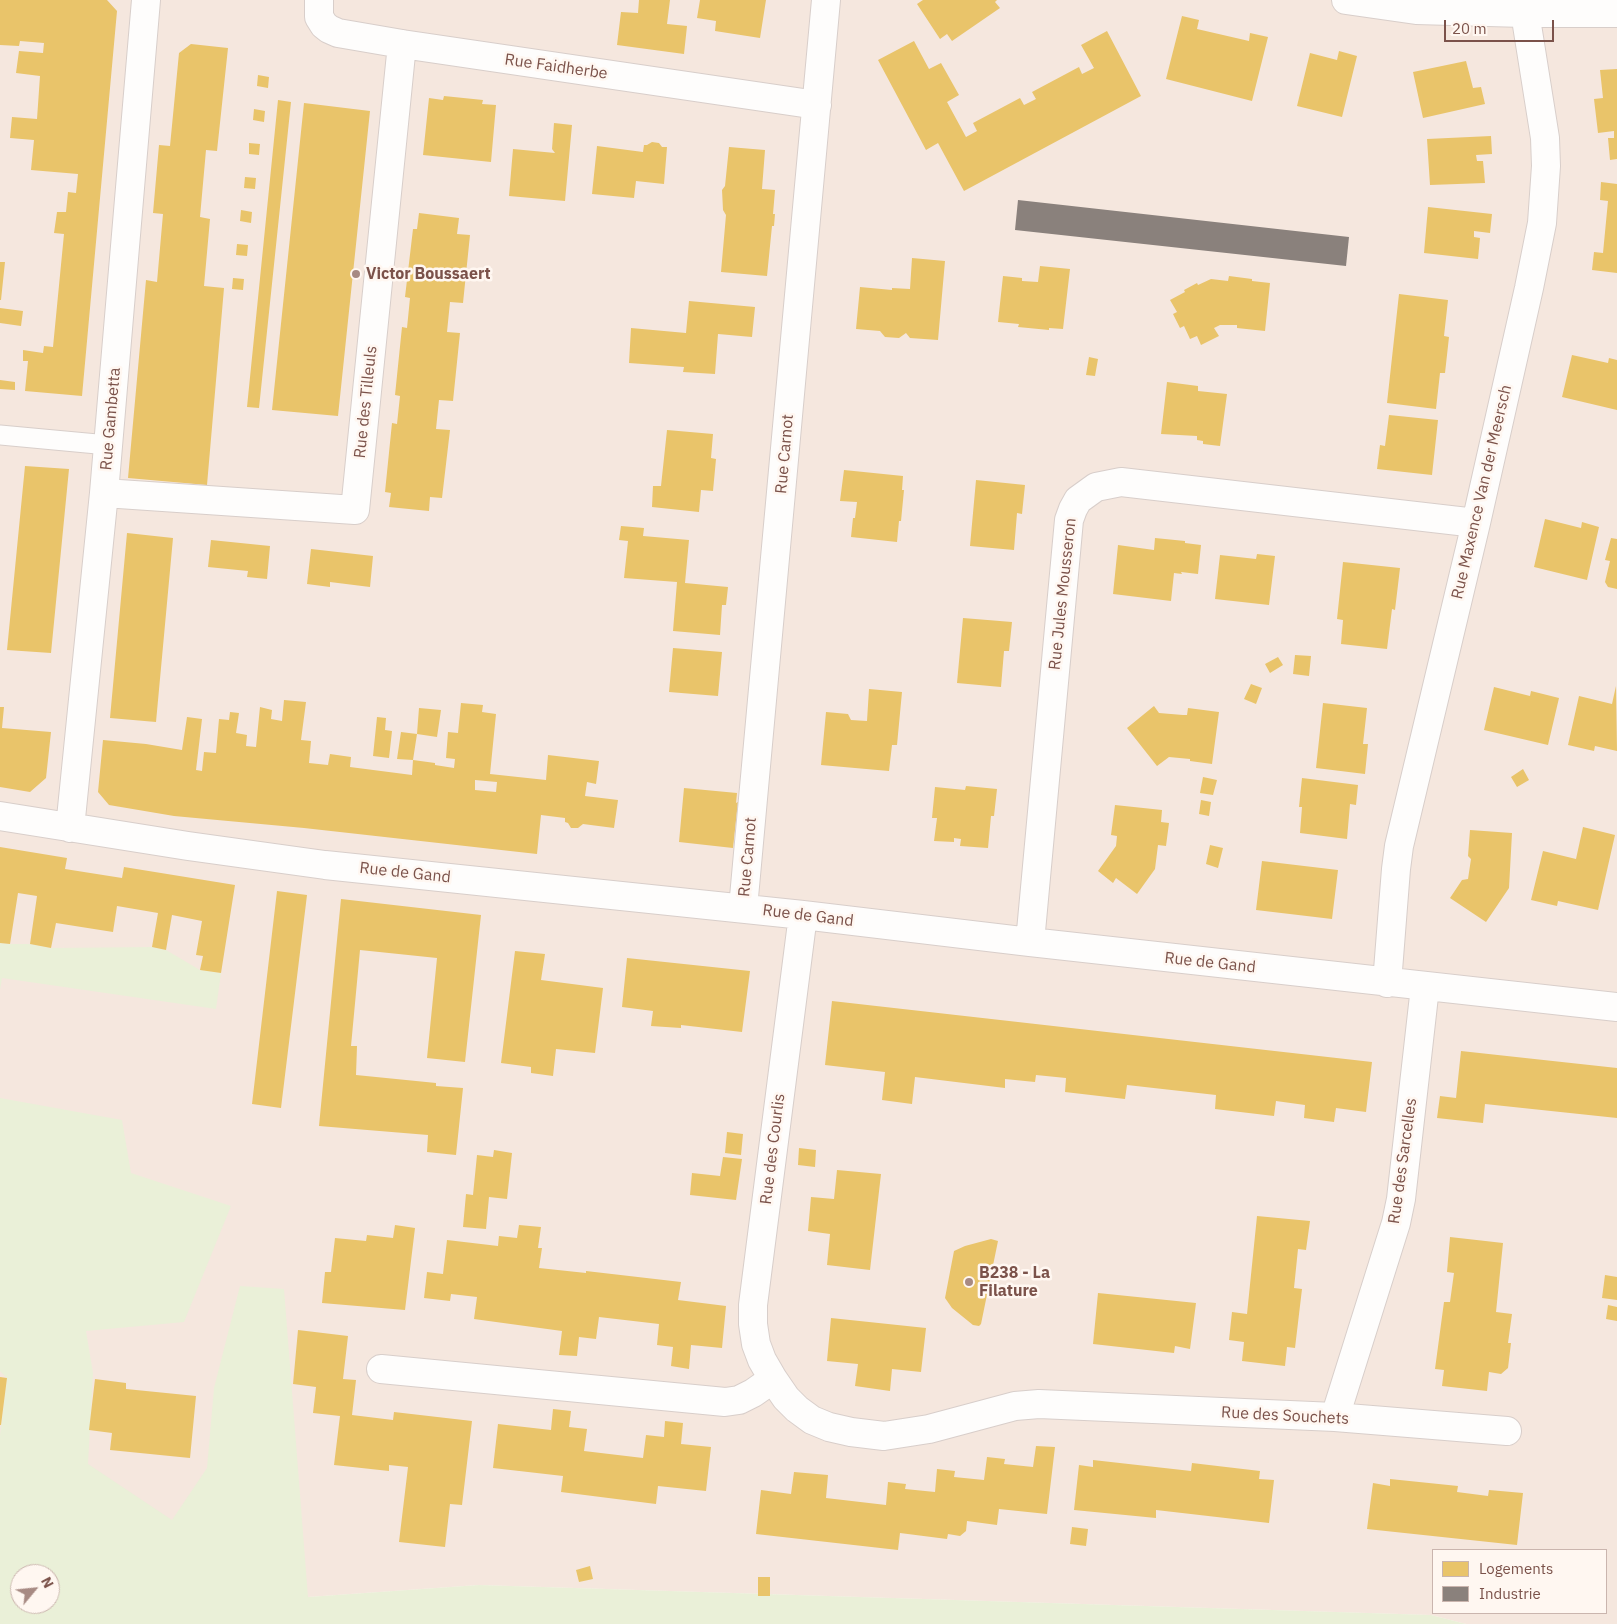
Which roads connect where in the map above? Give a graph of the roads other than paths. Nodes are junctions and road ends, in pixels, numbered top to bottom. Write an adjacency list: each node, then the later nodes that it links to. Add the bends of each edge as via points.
1 (319, 0): 7 (street, Rue Faidherbe, via 319,17 329,29)
2 (826, 0): 8 (street, Rue Carnot)
3 (1346, 0): 5 (street, via 1416,10)
4 (145, 5): 10 (street, Rue Gambetta)
5 (1523, 6): 6 (street); 12 (street, Rue Maxence Van der Meersch, via 1545,138 1544,206 1529,288)
6 (1617, 12)
7 (402, 44): 8 (street, Rue Faidherbe); 11 (street, Rue des Tilleuls, via 355,510)
8 (817, 105): 15 (street, Rue Carnot)
9 (0, 435): 10 (lane)
10 (108, 446): 11 (street, Rue Gambetta)
11 (104, 493): 14 (street, Rue Gambetta)
12 (1476, 523): 17 (street, Rue Jules Mousseron, via 1121,482 1096,487 1078,500 1069,520); 18 (street, Rue Maxence Van der Meersch, via 1399,846)
13 (0, 816): 14 (street, Rue de Gand)
14 (70, 828): 15 (street, Rue de Gand, via 325,865)
15 (743, 908): 16 (street, Rue de Gand)
16 (804, 915): 17 (street, Rue de Gand); 22 (street, Rue des Courlis, via 753,1305 756,1344)
17 (1030, 942): 18 (street, Rue de Gand)
18 (1387, 983): 19 (street, Rue de Gand)
19 (1425, 987): 20 (street, Rue de Gand); 24 (street, Rue des Sarcelles, via 1396,1223)
20 (1617, 1007)
21 (381, 1369): 22 (street, via 726,1402 739,1400)
22 (773, 1379): 23 (street, Rue des Courlis, via 786,1398 812,1420 851,1432 884,1436 929,1429 1015,1406)
23 (1062, 1405): 24 (street, Rue des Souchets)
24 (1335, 1417): 25 (street, Rue des Souchets)
25 (1507, 1431)

